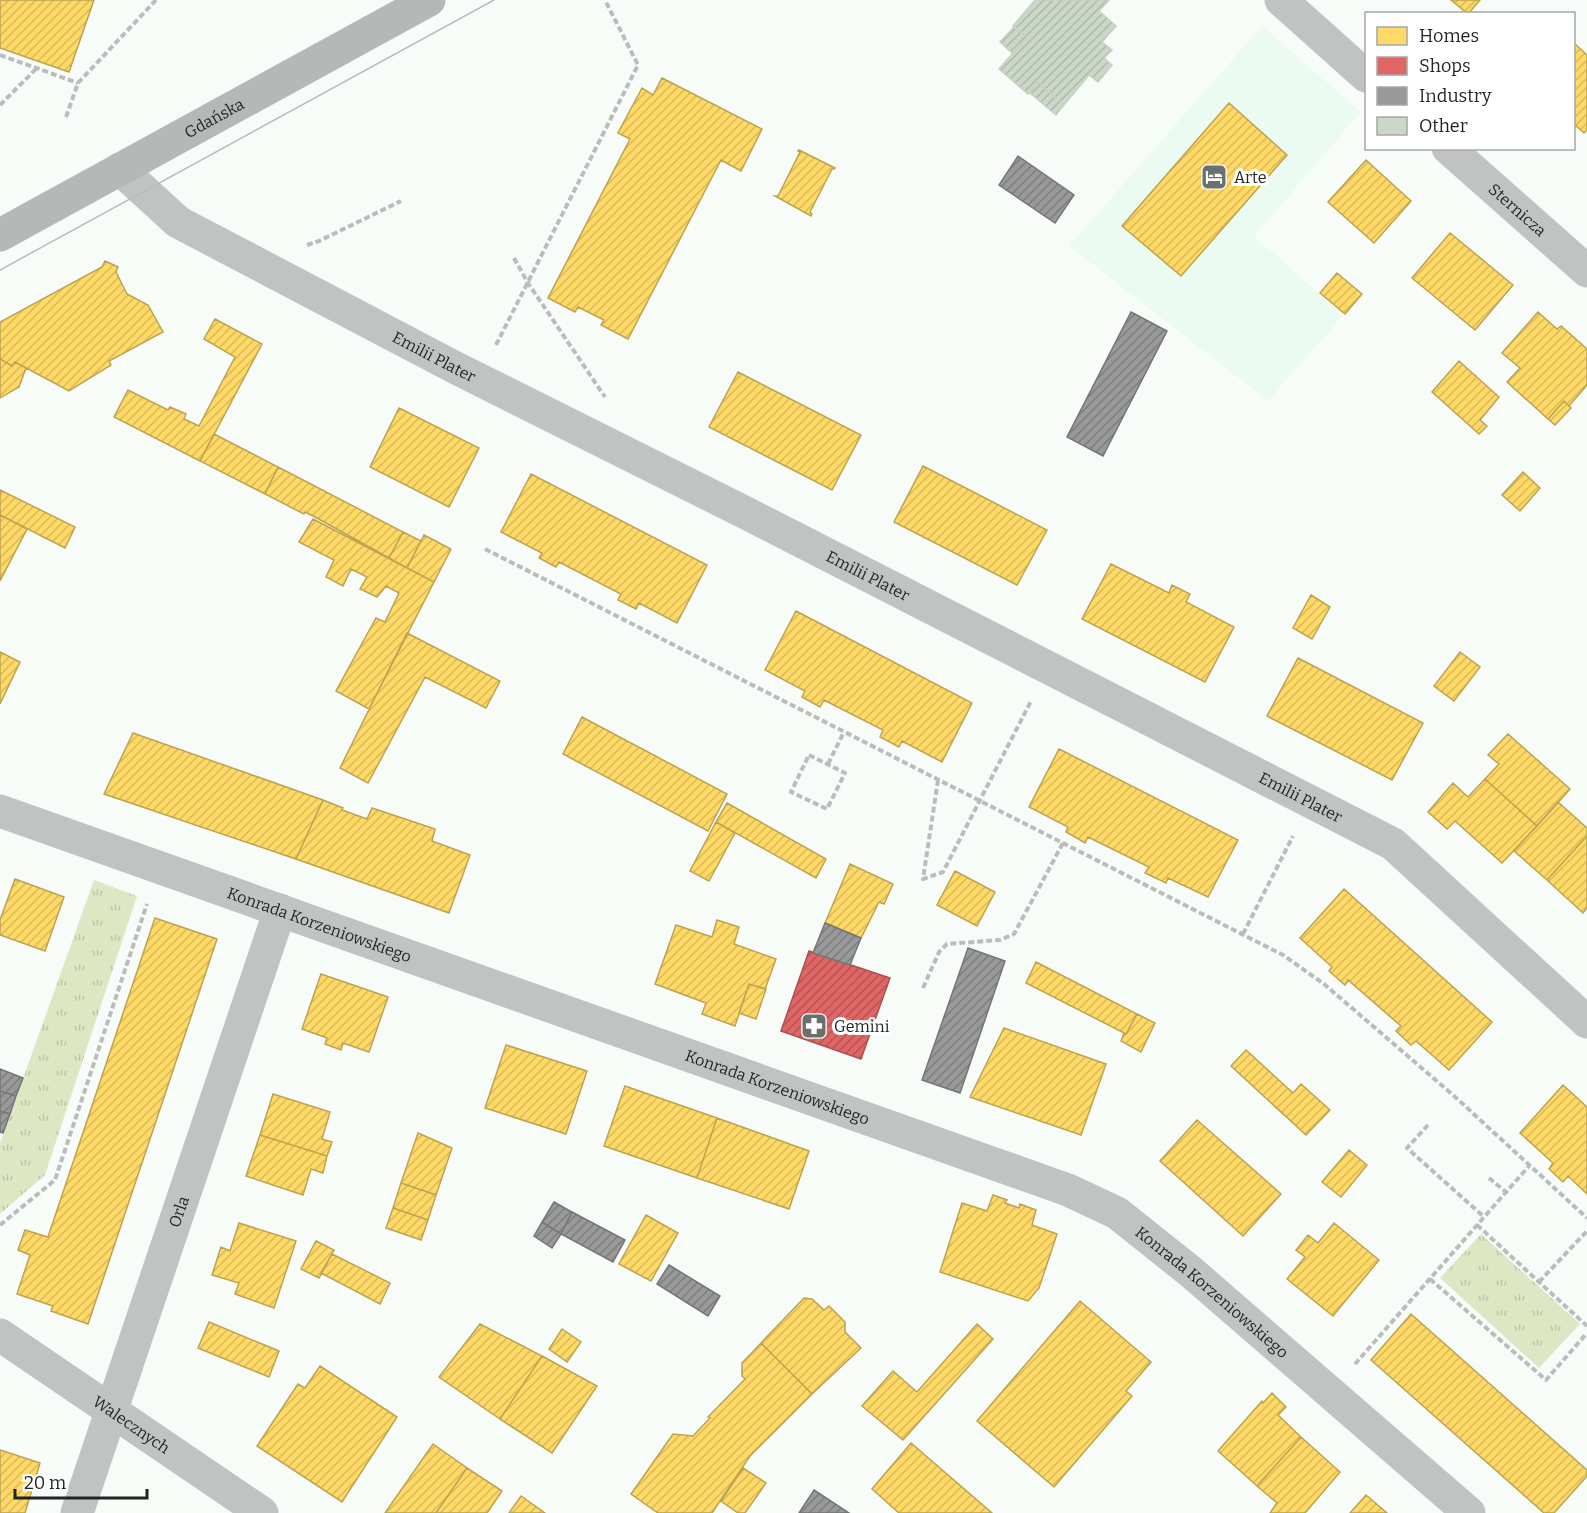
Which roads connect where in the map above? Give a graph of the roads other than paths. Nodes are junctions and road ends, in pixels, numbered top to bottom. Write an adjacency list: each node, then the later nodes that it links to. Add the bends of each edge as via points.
1 (429, 0): 5 (street, Gdańska)
2 (1281, 0): 3 (street)
3 (1365, 75)
4 (1450, 150): 7 (street, Sternicza)
5 (120, 169): 6 (street, Gdańska); 10 (street, Emilii Plater, via 178,222 456,368 1393,844)
6 (0, 236)
7 (1587, 271)
8 (0, 811): 9 (street, Konrada Korzeniowskiego)
9 (280, 910): 12 (street, Orla); 15 (street, Konrada Korzeniowskiego, via 1068,1190 1117,1213 1191,1272)
10 (1587, 1022)
11 (0, 1335): 12 (street, Walecznych)
12 (112, 1411): 13 (street, Orla); 14 (street, Walecznych)
13 (77, 1513)
14 (262, 1513)
15 (1468, 1513)

